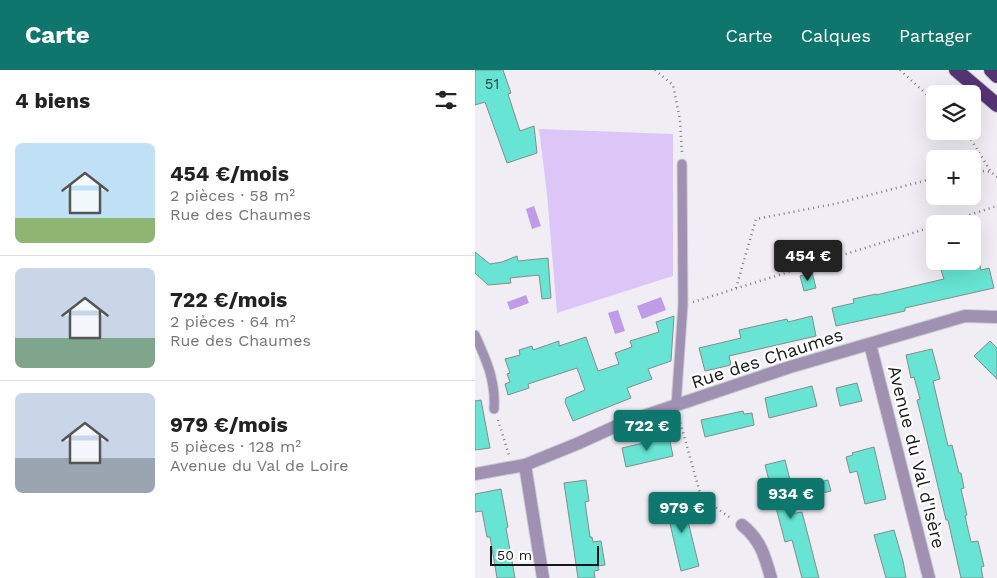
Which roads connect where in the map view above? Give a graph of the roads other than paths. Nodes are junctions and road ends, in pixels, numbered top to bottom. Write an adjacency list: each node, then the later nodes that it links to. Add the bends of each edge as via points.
1 (956, 70): 4 (highway)
2 (991, 70): 3 (highway)
3 (997, 76)
4 (997, 105)
5 (683, 164): 9 (lane, via 683,304)
6 (997, 317): 8 (street, Rue des Chaumes, via 965,316)
7 (475, 335): 10 (lane, via 493,382)
8 (870, 344): 9 (street, Rue des Chaumes); 16 (street, Avenue du Val d'Isère)
9 (676, 406): 11 (street, Rue des Chaumes, via 623,423)
10 (494, 409)
11 (518, 466): 12 (street, Rue des Chaumes); 14 (street)
12 (475, 474)
13 (742, 525): 15 (street, via 760,544)
14 (543, 578)
15 (771, 578)
16 (929, 578)

